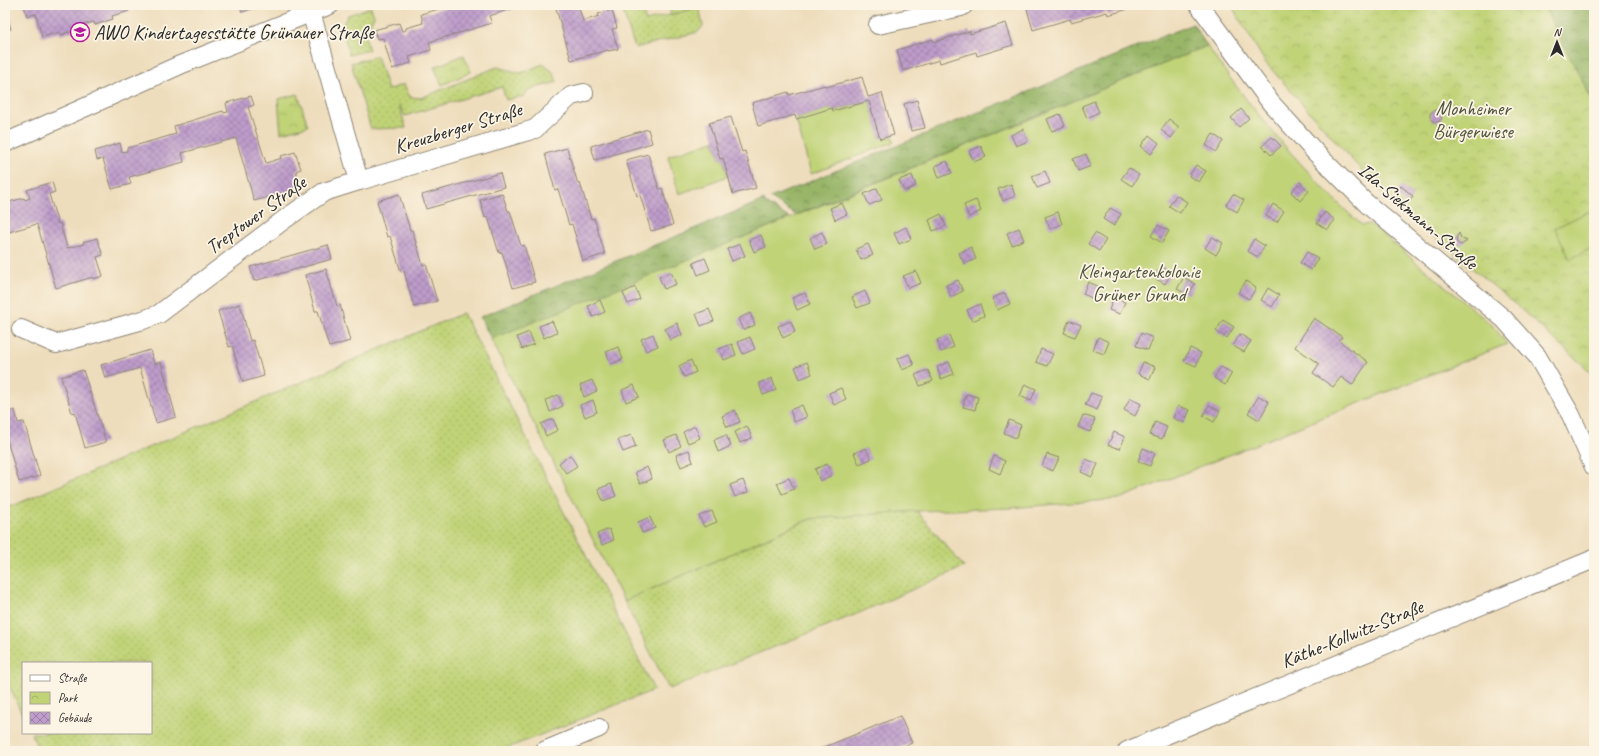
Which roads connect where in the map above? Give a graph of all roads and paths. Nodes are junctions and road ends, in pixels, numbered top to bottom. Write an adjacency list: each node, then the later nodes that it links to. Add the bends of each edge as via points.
1 (330, 5): 4 (street)
2 (964, 5): 5 (street)
3 (1199, 5): 10 (street, Ida-Siekmann-Straße, via 1271,103 1316,153 1367,204 1504,319 1537,356 1571,415)
4 (310, 8): 7 (street); 8 (street)
5 (878, 25)
6 (584, 93): 8 (street, Kreuzberger Straße, via 571,96 535,129)
7 (5, 143)
8 (359, 181): 9 (street, Treptower Straße, via 324,192 159,314 56,344)
9 (22, 329)
10 (1594, 467)
11 (1594, 559): 14 (street, Käthe-Kollwitz-Straße)
12 (599, 728): 13 (street)
13 (544, 751)
14 (1128, 751)

